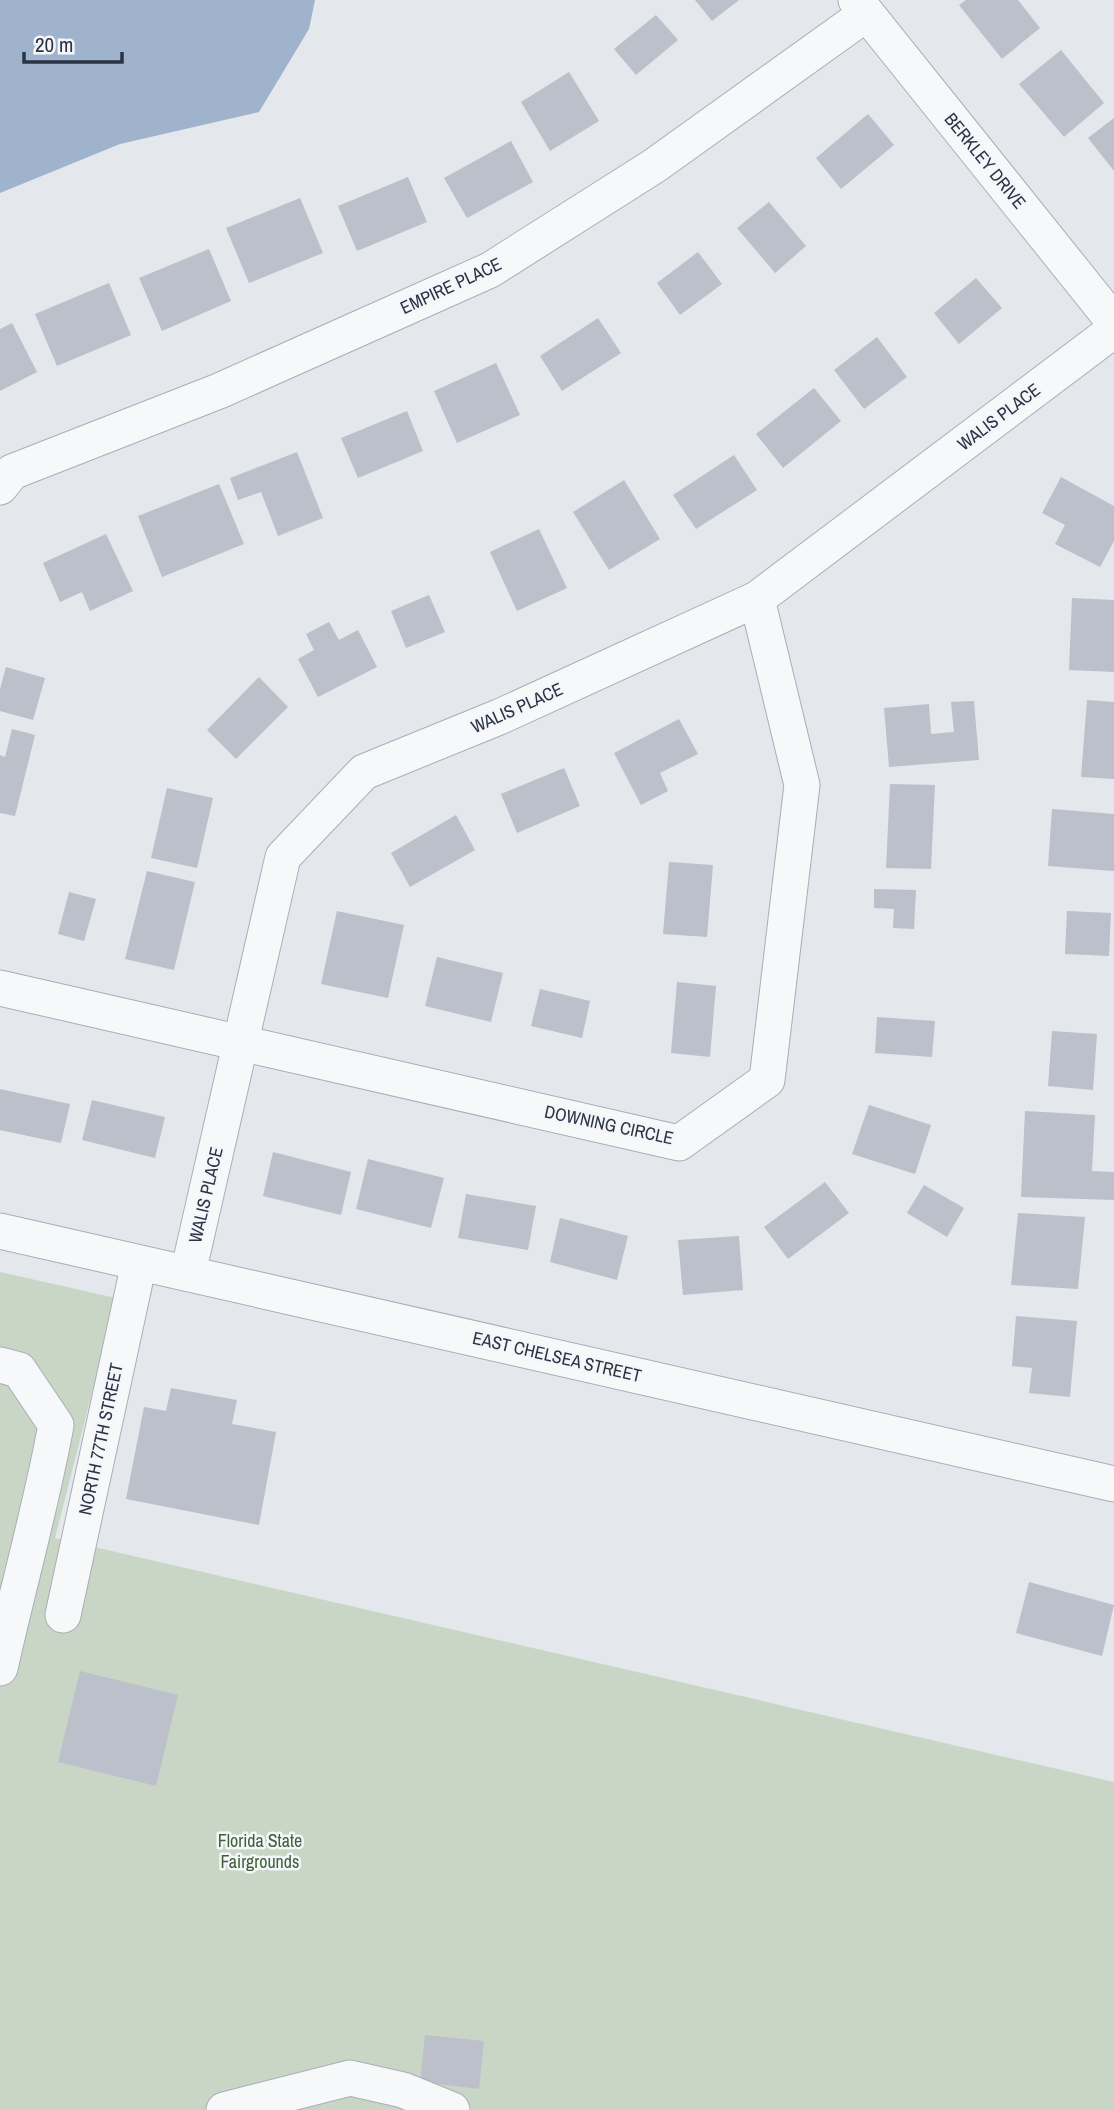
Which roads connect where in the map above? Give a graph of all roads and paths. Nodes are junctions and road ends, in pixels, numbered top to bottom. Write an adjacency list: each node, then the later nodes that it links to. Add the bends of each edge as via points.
1 (861, 7): 2 (street, BERKLEY DRIVE); 4 (street, EMPIRE PLACE, via 654,166 490,270 219,391 12,472)
2 (1114, 322)
3 (1114, 330): 5 (street, WALIS PLACE)
4 (0, 487)
5 (757, 599): 7 (street, WALIS PLACE, via 499,717 364,772 284,857); 7 (street, DOWNING CIRCLE, via 802,785 767,1080 679,1143)
6 (0, 988): 7 (street, DOWNING CIRCLE)
7 (242, 1043): 10 (street, WALIS PLACE)
8 (0, 1231): 9 (street, EAST CHELSEA STREET)
9 (139, 1263): 10 (street, EAST CHELSEA STREET); 13 (street, NORTH 77TH STREET)
10 (188, 1273): 12 (street, EAST CHELSEA STREET)
11 (0, 1365): 14 (street, via 19,1370 56,1425)
12 (1114, 1484)
13 (63, 1615)
14 (0, 1668)
15 (224, 2110): 16 (street, via 350,2078 403,2090)
16 (452, 2110)

